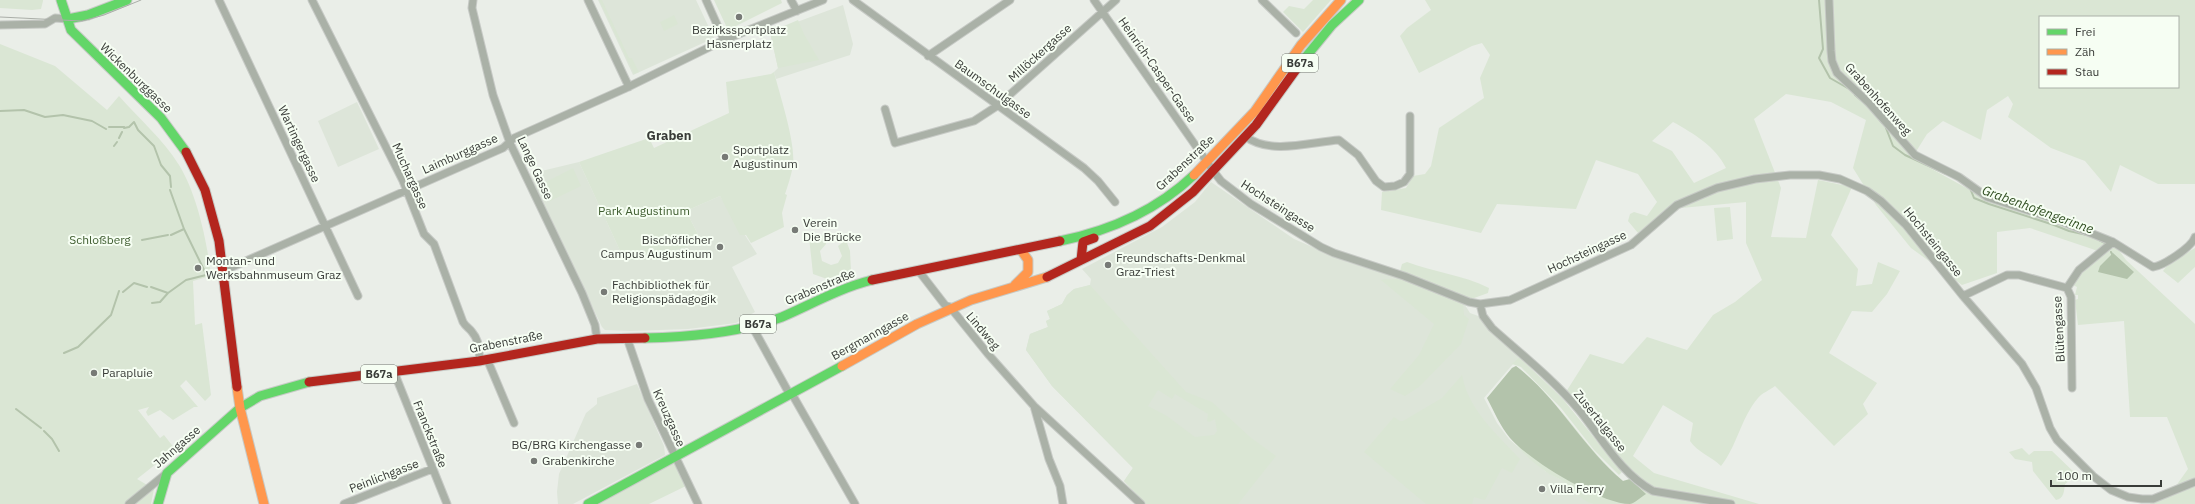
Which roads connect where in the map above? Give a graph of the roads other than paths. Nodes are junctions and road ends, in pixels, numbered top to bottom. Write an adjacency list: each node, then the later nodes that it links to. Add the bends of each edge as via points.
1 (61, 0): 20 (main road, Wickenburggasse)
2 (127, 0): 20 (main road, via 88,15)
3 (219, 0): 37 (street, Wartingergasse)
4 (312, 0): 33 (street, Muchargasse)
5 (473, 0): 30 (street, Lange Gasse, via 472,8 493,95)
6 (588, 0): 25 (street)
7 (706, 0): 23 (street)
8 (791, 0): 18 (street)
9 (823, 0): 18 (street, Laimburggasse)
10 (853, 0): 24 (street, Baumschulgasse)
11 (1010, 0): 24 (street)
12 (1094, 0): 19 (street, Heinrich-Casper-Gasse)
13 (1116, 0): 19 (street, Millöckergasse)
14 (1262, 0): 22 (street)
15 (1341, 0): 31 (main road, Grabenstraße / B67a, via 1301,45 1255,111)
16 (1359, 0): 29 (main road, Grabenstraße / B67a, via 1309,51)
17 (1829, 0): 39 (street, Grabenhofenweg, via 1832,61 1837,73 1882,116 1909,150 1959,177 1987,197 2058,220)
18 (797, 11): 23 (street, Laimburggasse)
19 (1103, 11): 26 (street, Millöckergasse); 31 (street, Heinrich-Casper-Gasse)
20 (68, 19): 21 (street, via 55,18 45,24); 43 (main road, Wickenburggasse, via 71,30 78,38 145,101 184,149 197,172 212,211)
21 (0, 25)
22 (1296, 33)
23 (724, 40): 25 (street, Laimburggasse)
24 (928, 56): 26 (street, Baumschulgasse)
25 (629, 87): 30 (street, Laimburggasse, via 514,138)
26 (997, 106): 27 (street, Millöckergasse, via 974,121 895,143); 34 (street, Baumschulgasse, via 1084,168)
27 (885, 109)
28 (1410, 116): 29 (street, via 1410,174 1404,182 1395,186 1384,187 1376,181 1358,155 1339,140 1276,145 1255,143)
29 (1246, 137): 32 (main road, Grabenstraße / B67a)
30 (510, 143): 33 (street, Laimburggasse); 52 (street, Lange Gasse, via 582,293)
31 (1207, 162): 32 (street, Heinrich-Casper-Gasse); 36 (main road, Grabenstraße / B67a, via 1161,203)
32 (1214, 172): 35 (main road, Grabenstraße / B67a); 48 (street, Hochsteingasse, via 1221,181 1251,204 1321,247)
33 (407, 190): 37 (street, Laimburggasse); 53 (street, Muchargasse, via 424,234 434,244 463,322 466,328 472,331)
34 (1115, 202)
35 (1172, 210): 41 (main road, Bergmanngasse / B67a, via 1150,226)
36 (1123, 221): 40 (main road, Grabenstraße / B67a, via 1080,237); 41 (main road, via 1114,229 1083,242)
37 (324, 226): 43 (street, Laimburggasse); 46 (street, Wartingergasse)
38 (2195, 237): 39 (street, Grabenhofenweg, via 2188,248 2153,267)
39 (2113, 242): 45 (street, Blütengasse, via 2079,270)
40 (1021, 250): 42 (main road, Grabenstraße / B67a); 44 (main road, via 1027,256 1028,272)
41 (1081, 260): 44 (main road, Bergmanngasse / B67a, via 1045,278)
42 (918, 270): 49 (street, Lindweg, via 945,305); 50 (main road, Grabenstraße / B67a, via 855,284 781,317)
43 (223, 271): 58 (main road, Wickenburggasse)
44 (1013, 286): 49 (main road, Bergmanngasse / B67a)
45 (2068, 288): 47 (street, via 2019,275 2007,275); 55 (street, Blütengasse, via 2071,297)
46 (358, 296)
47 (1963, 296): 48 (street, Hochsteingasse, via 1906,224 1881,201 1867,191 1840,179 1805,174 1755,179 1717,188 1677,205 1631,246 1510,300); 63 (street, Hochsteingasse, via 2022,364 2036,388 2057,440 2093,476 2111,490 2142,499 2153,499)
48 (1480, 304): 74 (street, Zusertalgasse, via 1483,316 1492,328 1579,409 1612,455 1646,487 1653,491)
49 (950, 307): 56 (main road, Bergmanngasse / B67a); 57 (street, Lindweg)
50 (752, 326): 51 (main road, Grabenstraße / B67a, via 675,337); 56 (street)
51 (627, 338): 52 (main road, Grabenstraße / B67a); 60 (street, Kreuzgasse, via 648,399)
52 (596, 339): 53 (main road, Grabenstraße / B67a)
53 (483, 360): 54 (main road, Grabenstraße / B67a); 59 (street, Muchargasse)
54 (394, 372): 58 (main road, Grabenstraße / B67a, via 304,383 260,396); 61 (street, Franckstraße)
55 (2072, 388)
56 (791, 395): 60 (main road, Bergmanngasse / B67a); 71 (street)
57 (1034, 406): 72 (street, Lindweg); 73 (street, Lindweg)
58 (240, 408): 62 (main road, Jahngasse / B67a); 66 (main road, Wickenburggasse)
59 (514, 423)
60 (675, 457): 69 (main road, Bergmanngasse / B67a); 70 (street, Kreuzgasse)
61 (432, 469): 67 (street, Peinlichgasse); 68 (street, Franckstraße)
62 (167, 473): 64 (street, Jahngasse); 65 (main road)
63 (2195, 482)
64 (129, 504)
65 (158, 504)
66 (264, 504)
67 (344, 504)
68 (447, 504)
69 (588, 504)
70 (698, 504)
71 (855, 504)
72 (1064, 504)
73 (1141, 504)
74 (1732, 504)

